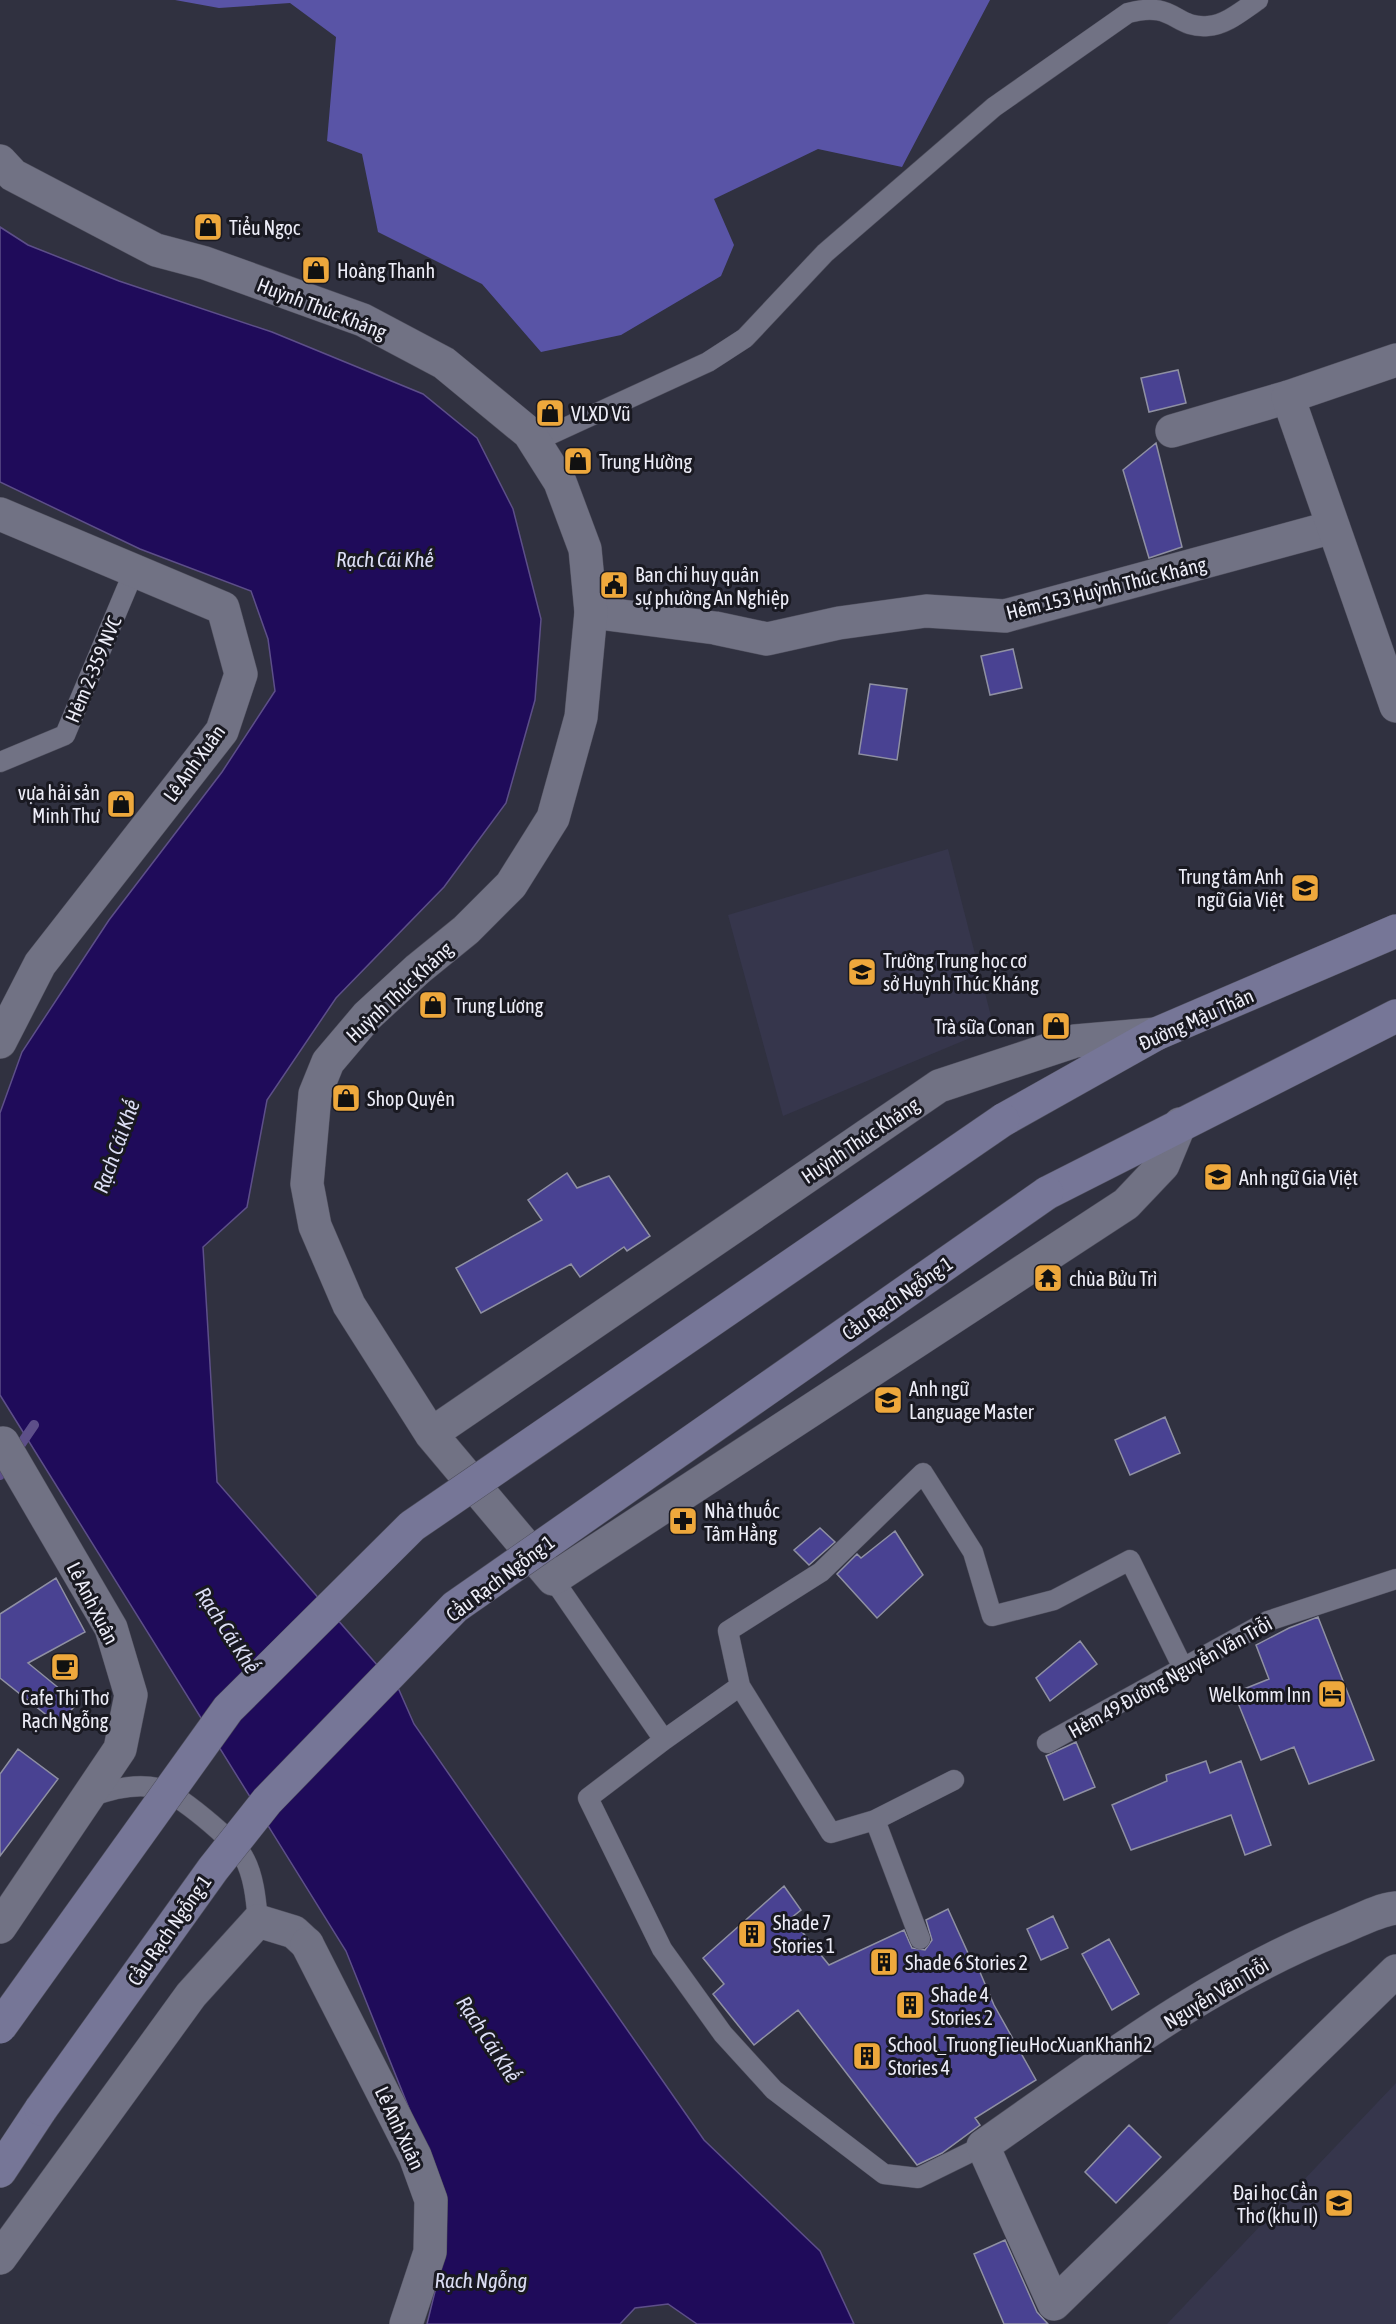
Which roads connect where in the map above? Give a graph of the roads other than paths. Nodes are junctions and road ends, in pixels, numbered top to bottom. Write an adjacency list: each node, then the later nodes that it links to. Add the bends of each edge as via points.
1 (1258, 0): 6 (lane, via 1229,20 1208,26 1186,22 1166,9 1148,6 1128,13 994,107 825,253 745,338 708,362)
2 (0, 161): 6 (street, Huỳnh Thúc Kháng, via 13,175 156,250 363,320 444,363 529,433)
3 (1396, 360): 4 (street)
4 (1288, 397): 5 (street); 8 (street)
5 (1172, 431)
6 (534, 442): 10 (street, Huỳnh Thúc Kháng, via 560,482 585,549)
7 (0, 514): 9 (street, Lê Anh Xuân)
8 (1333, 527): 10 (street, Hẻm 153 Huỳnh Thúc Kháng, via 1005,616 926,611 840,623 767,639); 11 (street)
9 (134, 571): 12 (lane, Hẻm 2-359 NVC, via 65,735); 16 (street, Lê Anh Xuân, via 223,608 241,674 222,731 40,964)
10 (591, 612): 18 (street, Huỳnh Thúc Kháng, via 580,717 553,818 511,885 466,930 367,1016 328,1062 315,1094 307,1184 315,1226 349,1305)
11 (1396, 706)
12 (0, 762)
13 (1396, 931): 15 (main road, Đường Mậu Thân)
14 (1396, 1016): 17 (main road)
15 (1156, 1034): 18 (street, Huỳnh Thúc Kháng, via 1075,1041 939,1086); 34 (main road, Đường Mậu Thân, bridge, via 1003,1120 412,1526 228,1709)
16 (0, 1042)
17 (1180, 1124): 20 (street, via 1164,1166 1126,1204); 36 (main road, Cầu Rạch Ngỗng 1, bridge, via 1047,1193 454,1607 267,1801 213,1869)
18 (431, 1434): 20 (street)
19 (2, 1440): 27 (street, Lê Anh Xuân, via 111,1628 131,1695 120,1749)
20 (553, 1579): 24 (lane)
21 (1396, 1579): 22 (lane, Hẻm 49 Đường Nguyễn Văn Trỗi, via 1268,1621)
22 (1183, 1668): 23 (lane, via 1130,1560 1054,1600 992,1616 973,1552 923,1473 821,1572 728,1631); 25 (lane, Hẻm 49 Đường Nguyễn Văn Trỗi)
23 (740, 1686): 24 (lane); 28 (lane, via 831,1833)
24 (664, 1740): 35 (lane, via 588,1798 662,1949 723,2034 774,2090 884,2174 918,2178)
25 (1047, 1743)
26 (954, 1780): 28 (lane)
27 (89, 1798): 30 (lane, via 114,1788 160,1788 204,1817 244,1856); 31 (street, Lê Anh Xuân)
28 (875, 1820): 32 (lane)
29 (1396, 1908): 35 (street, Nguyễn Văn Trỗi, via 1318,1938 1256,1968 1121,2050)
30 (258, 1921): 37 (street, via 191,1995); 39 (street, Lê Anh Xuân, via 294,1932 308,1944 416,2156 431,2200 430,2252)
31 (0, 1927)
32 (920, 1939)
33 (1396, 1971): 38 (street)
34 (0, 2027)
35 (983, 2146): 38 (street)
36 (0, 2171)
37 (0, 2258)
38 (1061, 2314)
39 (406, 2324)

